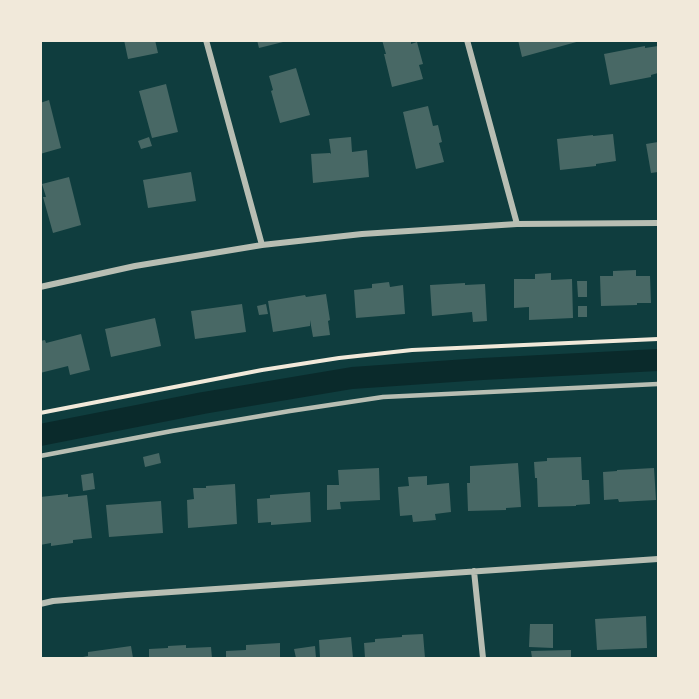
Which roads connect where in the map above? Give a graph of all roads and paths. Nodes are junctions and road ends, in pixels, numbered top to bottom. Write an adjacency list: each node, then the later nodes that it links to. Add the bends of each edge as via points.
1 (206, 40): 5 (street)
2 (467, 40): 4 (street)
3 (658, 223): 4 (street)
4 (517, 224): 5 (street)
5 (262, 245): 6 (street)
6 (40, 287)
7 (658, 339): 9 (path, via 412,350 339,358)
8 (658, 384): 10 (lane, via 383,397)
9 (40, 413)
10 (40, 456)
11 (658, 559): 12 (street)
12 (474, 571): 13 (street, via 127,594); 14 (street)
13 (40, 604)
14 (483, 658)

